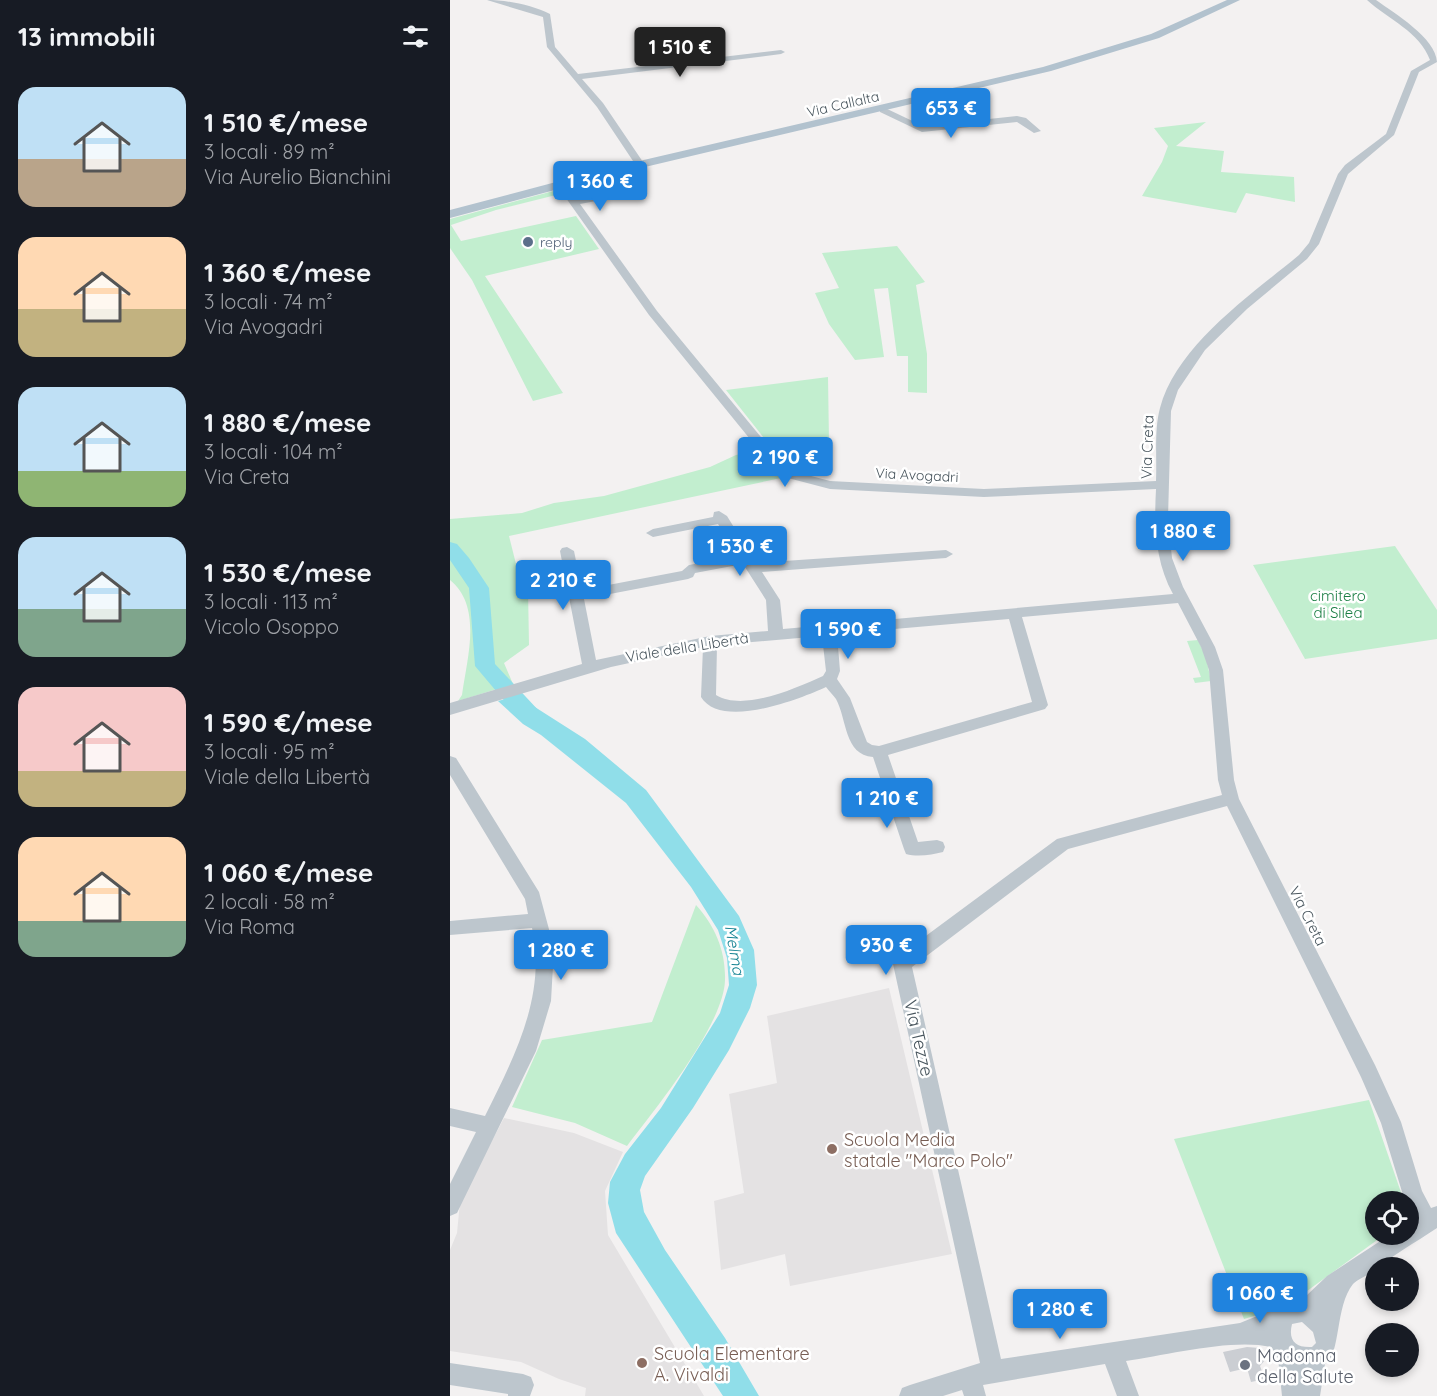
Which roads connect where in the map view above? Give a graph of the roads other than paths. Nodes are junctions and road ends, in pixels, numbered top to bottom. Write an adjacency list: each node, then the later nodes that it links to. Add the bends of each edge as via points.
1 (491, 0): 5 (street, via 547,16 551,46)
2 (1235, 0): 6 (main road, Via Callalta, via 1174,29 1103,54)
3 (1371, 0): 13 (street, Via Creta, via 1426,46 1434,61 1416,71 1390,135 1343,174 1314,244 1212,337 1185,368 1166,401)
4 (781, 52): 5 (street)
5 (577, 77): 8 (street)
6 (883, 110): 7 (street, via 922,129 1017,119); 8 (main road, Via Callalta)
7 (1037, 131)
8 (640, 165): 9 (main road, Via Callalta)
9 (561, 184): 11 (street, Via Avogadri); 12 (main road, Via Callalta)
10 (620, 194): 11 (street)
11 (574, 202): 13 (street, Via Avogadri, via 653,312 780,468 792,475 830,485 984,493)
12 (450, 214)
13 (1163, 485): 19 (street, Via Creta, via 1164,551 1169,573)
14 (653, 533): 17 (street, via 721,517)
15 (567, 550): 18 (street)
16 (946, 554): 17 (street)
17 (750, 563): 18 (street, via 689,570 688,574); 22 (street, via 773,600)
18 (576, 596): 24 (street)
19 (1182, 598): 20 (street, Viale della Libertà); 29 (street, Via Creta, via 1216,670)
20 (1014, 613): 21 (street, Viale della Libertà); 27 (street, via 1040,705)
21 (829, 630): 22 (street, Viale della Libertà); 25 (street)
22 (776, 634): 23 (street, Viale della Libertà)
23 (710, 641): 24 (street, Viale della Libertà, via 652,650); 25 (street, via 708,697 721,705 771,702)
24 (590, 666): 26 (street, Viale della Libertà)
25 (829, 680): 27 (street, via 843,698 860,745)
26 (450, 709)
27 (879, 752): 30 (street, via 912,849)
28 (450, 762): 31 (street, via 532,897)
29 (1231, 799): 36 (street, Via Creta, via 1368,1071 1390,1122 1413,1195); 42 (street, Via Tezze, via 1064,844 902,964)
30 (937, 847)
31 (539, 920): 32 (street); 34 (street, via 545,948 542,1001 527,1051)
32 (450, 928)
33 (450, 1117): 34 (street)
34 (489, 1126): 35 (street)
35 (450, 1206)
36 (1432, 1219): 37 (street)
37 (1348, 1275): 38 (street); 39 (street, via 1330,1308)
38 (1288, 1330): 39 (street, via 1316,1318); 40 (street); 41 (street, via 1302,1360); 48 (street)
39 (1326, 1334): 41 (street, via 1325,1349)
40 (1112, 1352): 42 (street); 47 (street)
41 (1315, 1359): 49 (street)
42 (993, 1372): 44 (street)
43 (450, 1374): 45 (street)
44 (972, 1386): 46 (street)
45 (521, 1390)
46 (910, 1396)
47 (1128, 1396)
48 (1293, 1396)
49 (1310, 1396)

